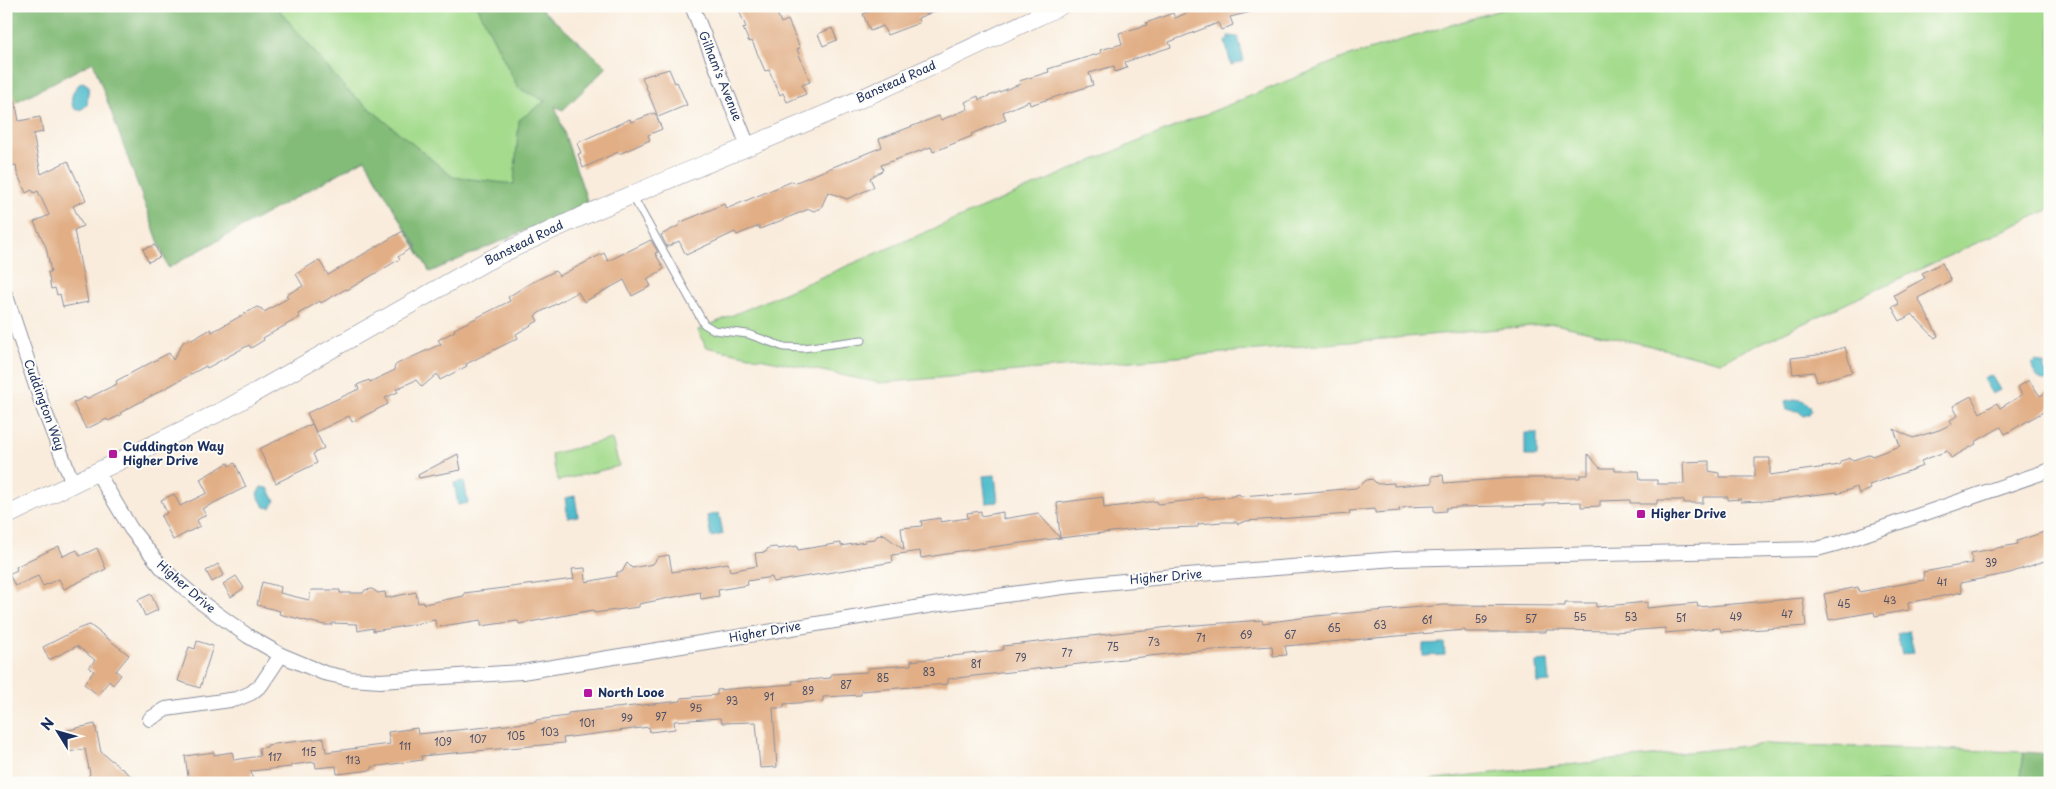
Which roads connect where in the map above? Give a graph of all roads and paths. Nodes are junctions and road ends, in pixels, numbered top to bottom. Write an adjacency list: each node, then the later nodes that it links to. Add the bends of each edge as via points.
1 (692, 6): 3 (street, Gilham's Avenue)
2 (1060, 6): 3 (street, Banstead Road, via 835,110)
3 (748, 146): 4 (street, Banstead Road)
4 (631, 195): 6 (lane, via 704,324 714,330 748,334 784,346 803,348); 8 (street, Banstead Road, via 485,262 226,409)
5 (6, 296): 9 (street, Cuddington Way)
6 (862, 340)
7 (2050, 470): 11 (street, Higher Drive, via 1817,549 1395,559 1174,576 1063,587 522,672 447,678 351,679 324,673)
8 (97, 472): 9 (street, Banstead Road); 11 (street, Higher Drive, via 131,529 163,569 202,603)
9 (73, 484): 10 (street, Banstead Road)
10 (6, 516)
11 (281, 655): 12 (street, via 261,685 251,693 237,699 166,709)
12 (150, 719)

